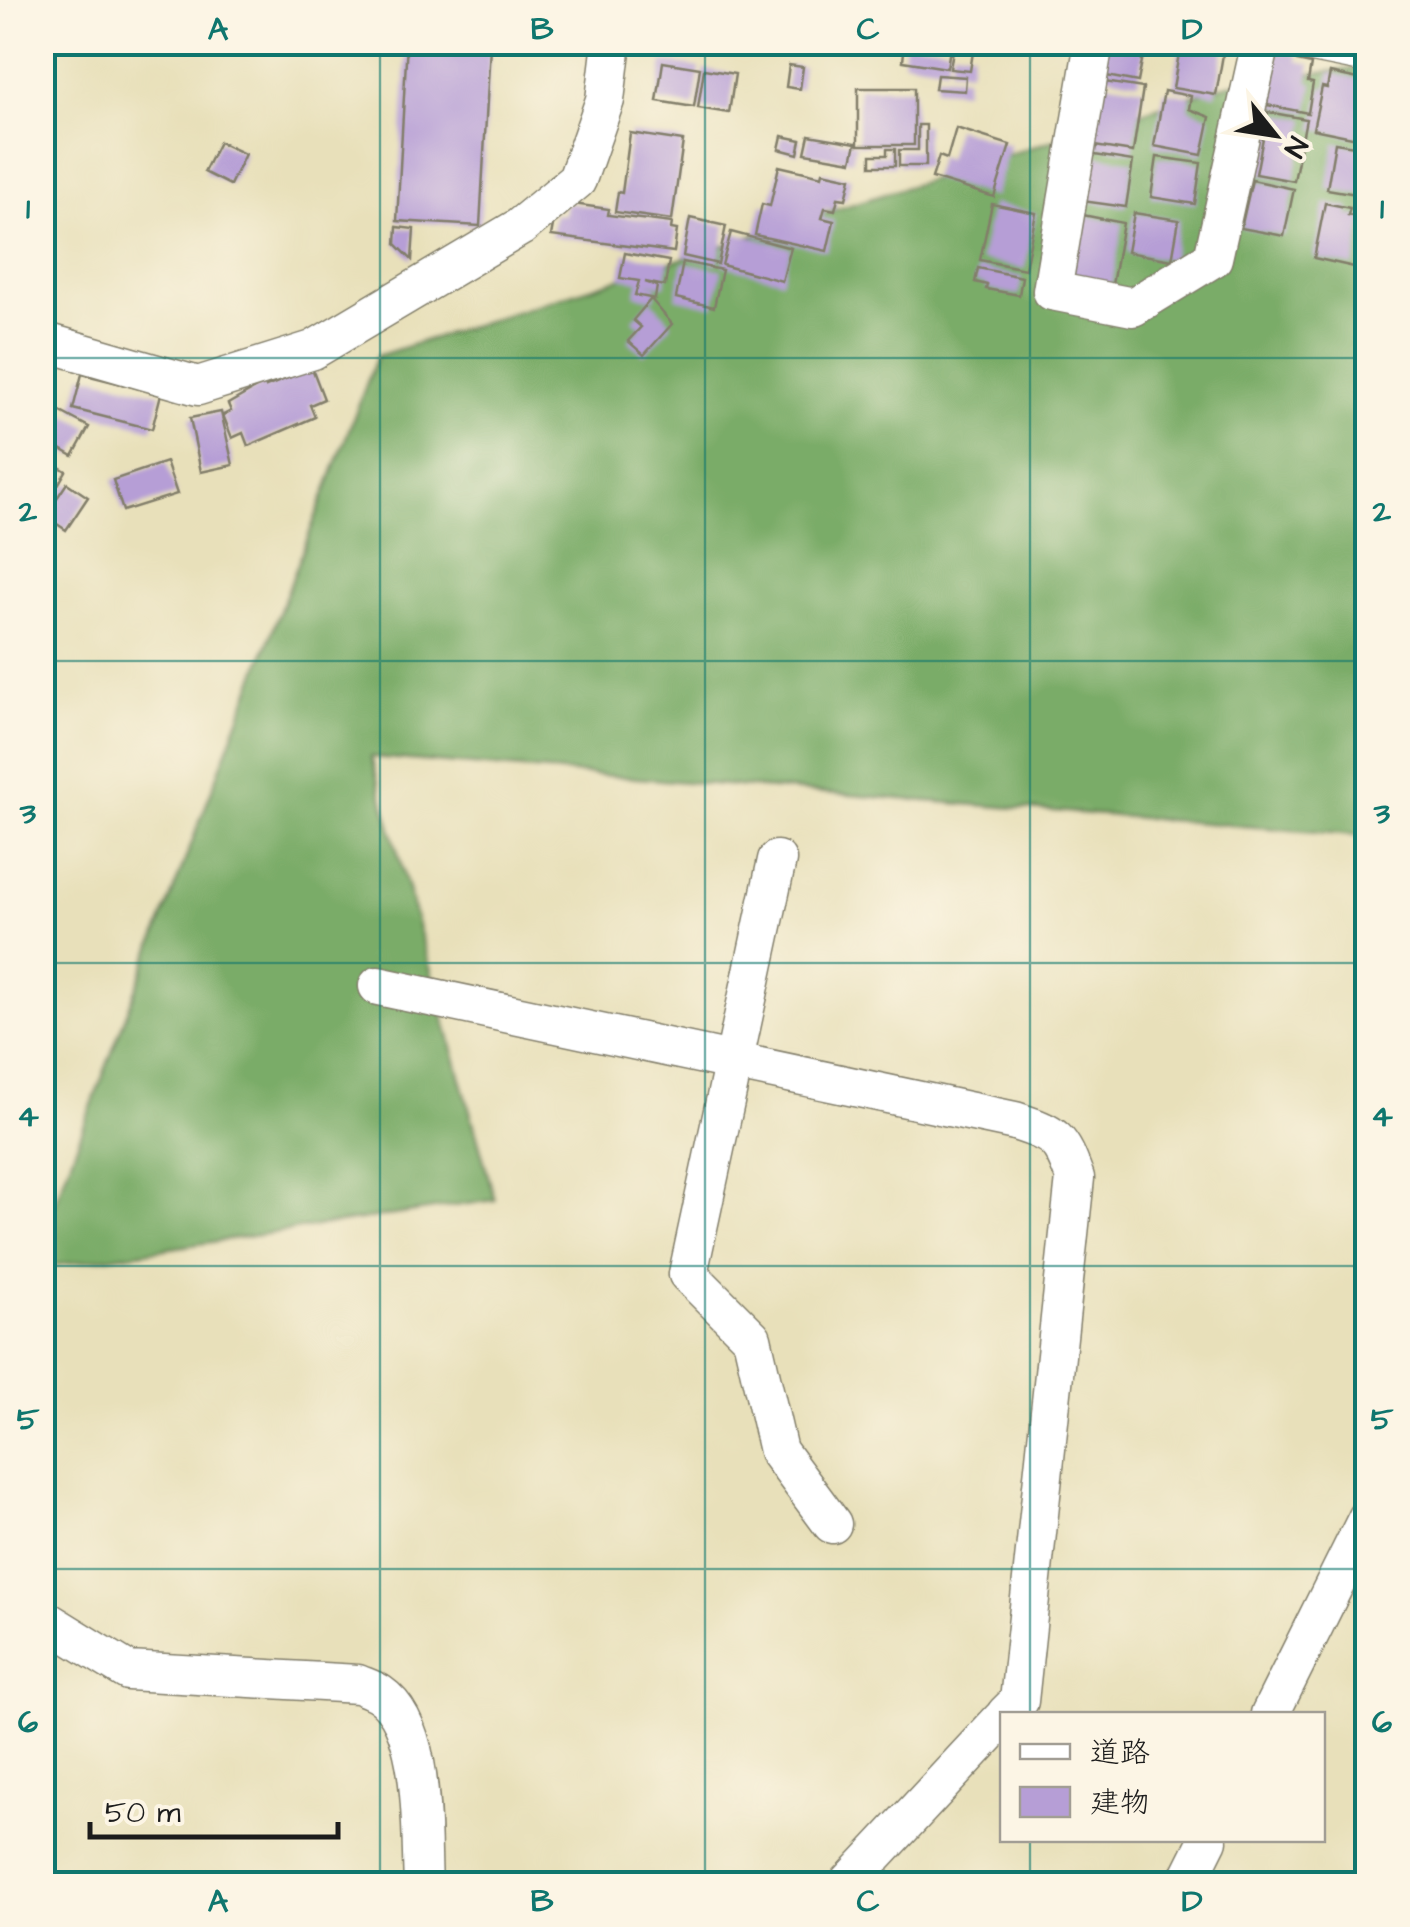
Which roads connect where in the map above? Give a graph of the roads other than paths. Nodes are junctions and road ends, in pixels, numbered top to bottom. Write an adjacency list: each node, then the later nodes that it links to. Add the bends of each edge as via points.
1 (612, 42): 6 (street, via 605,100 577,180 520,227 312,350 198,386)
2 (1094, 42): 3 (street, via 1052,291 1134,307 1213,258)
3 (1261, 42)
4 (1308, 42): 5 (street)
5 (1368, 54)
6 (42, 341)
7 (777, 860): 9 (street)
8 (378, 986): 9 (street)
9 (734, 1061): 11 (street, via 688,1274 752,1338 778,1451); 13 (street, via 1015,1121 1063,1145 1075,1178 1020,1700)
10 (1368, 1518): 14 (street)
11 (832, 1524)
12 (42, 1618): 17 (street, via 128,1671 358,1684 382,1695 401,1720 416,1762)
13 (1009, 1712)
14 (1271, 1712)
15 (1000, 1721): 18 (street)
16 (1207, 1842): 19 (street)
17 (423, 1884)
18 (848, 1884)
19 (1186, 1884)

